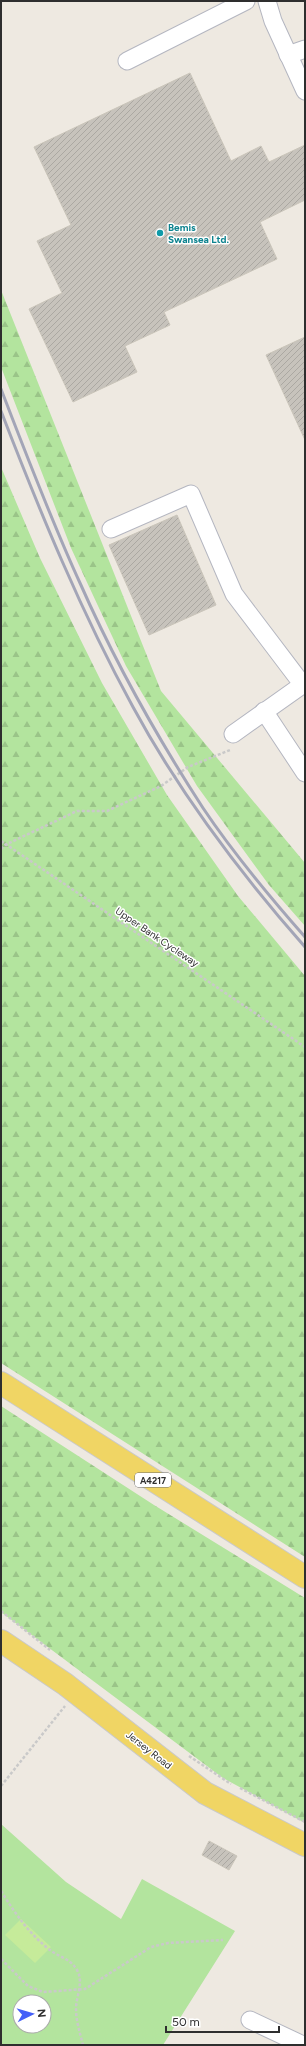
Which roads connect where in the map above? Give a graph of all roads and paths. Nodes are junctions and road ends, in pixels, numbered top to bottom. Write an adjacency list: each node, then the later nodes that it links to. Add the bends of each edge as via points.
1 (246, 1): 5 (street)
2 (268, 1): 4 (street, via 273,21)
3 (305, 49): 4 (street)
4 (288, 54): 6 (street)
5 (127, 61)
6 (305, 91)
7 (111, 529): 8 (street, via 191,494 234,594)
8 (304, 684): 9 (street)
9 (264, 712): 10 (street); 11 (street)
10 (232, 734): 13 (path, via 240,746 188,767 161,786 107,811 77,811)
11 (305, 773)
12 (1, 841): 13 (path, Upper Bank Cycleway)
13 (5, 845): 14 (path); 15 (path, Upper Bank Cycleway)
14 (1, 849)
15 (305, 1046)
16 (1, 1383): 17 (main road, A4217)
17 (305, 1577)
18 (1, 1611): 20 (path)
19 (1, 1641): 21 (main road, Jersey Road)
20 (54, 1653)
21 (76, 1693): 23 (path); 25 (main road, Jersey Road, via 205,1793)
22 (187, 1754): 24 (path, via 230,1784)
23 (1, 1786)
24 (305, 1822)
25 (305, 1845)
26 (1, 1891): 29 (path, via 21,1922 50,1950 70,1961 80,1979)
27 (223, 1940): 29 (path, via 168,1943 151,1947 85,1989)
28 (1, 1958): 29 (path, via 28,1986 43,1992)
29 (79, 1989): 31 (path, via 77,2023)
30 (250, 2020): 32 (street)
31 (84, 2045)
32 (303, 2045)

